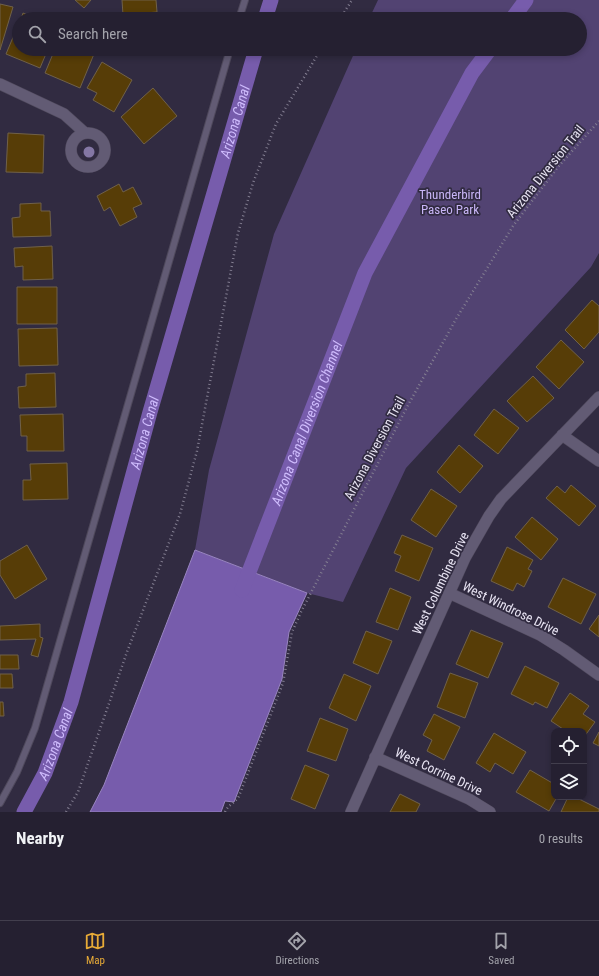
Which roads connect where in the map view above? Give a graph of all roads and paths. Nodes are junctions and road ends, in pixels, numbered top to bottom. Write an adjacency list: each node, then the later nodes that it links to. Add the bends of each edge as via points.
1 (245, 0): 3 (lane)
2 (352, 0): 4 (path)
3 (241, 12)
4 (344, 12)
5 (228, 56): 16 (lane, via 35,728 17,772)
6 (317, 56): 17 (path, via 276,124 253,183 238,233 197,452 180,514 127,652 78,792)
7 (1, 87): 9 (street, via 64,114)
8 (599, 121): 18 (path, Arizona Diversion Trail, via 558,167 513,226 406,407 292,632 287,671 278,696 239,796)
9 (85, 133)
10 (599, 396): 11 (street, West Columbine Drive)
11 (562, 435): 12 (street); 13 (street, West Columbine Drive, via 501,499 465,558)
12 (599, 461)
13 (449, 593): 14 (street, West Windrose Drive, via 540,635); 15 (street, West Columbine Drive)
14 (599, 675)
15 (375, 757): 19 (street, West Columbine Drive); 20 (street, West Corrine Drive, via 469,799)
16 (0, 804)
17 (66, 812)
18 (225, 812)
19 (350, 812)
20 (490, 812)

